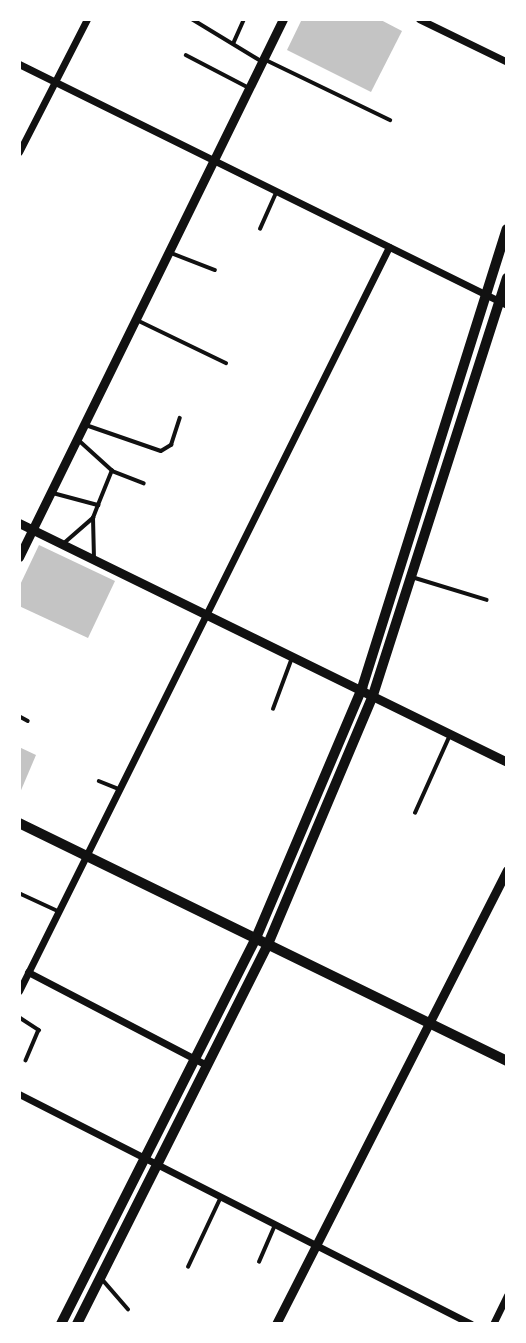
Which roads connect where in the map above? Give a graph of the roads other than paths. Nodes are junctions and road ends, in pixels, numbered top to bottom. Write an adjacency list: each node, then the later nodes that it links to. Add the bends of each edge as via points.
1 (87, 19): 11 (street)
2 (192, 19): 6 (lane)
3 (244, 19): 6 (lane)
4 (283, 19): 8 (street)
5 (419, 19): 9 (street)
6 (233, 44): 8 (lane)
7 (186, 55): 12 (lane)
8 (263, 61): 12 (street); 13 (lane)
9 (507, 62)
10 (19, 64): 11 (street)
11 (55, 82): 14 (street); 15 (street)
12 (249, 88): 15 (street)
13 (390, 121)
14 (19, 152)
15 (213, 160): 16 (street); 20 (street)
16 (278, 191): 17 (lane); 19 (street)
17 (260, 229)
18 (507, 229): 23 (main road)
19 (389, 247): 23 (street); 42 (street)
20 (168, 252): 21 (lane); 25 (street)
21 (215, 270)
22 (507, 278): 24 (main road)
23 (487, 295): 24 (street); 44 (main road)
24 (503, 303): 40 (main road)
25 (135, 319): 26 (lane); 28 (street)
26 (226, 363)
27 (180, 418): 28 (lane, via 171,445 161,451)
28 (84, 424): 29 (street)
29 (77, 439): 30 (lane); 32 (street)
30 (112, 471): 31 (lane); 33 (lane)
31 (144, 483)
32 (51, 492): 33 (lane); 36 (street)
33 (98, 505): 34 (lane)
34 (93, 518): 37 (lane); 39 (lane)
35 (19, 523): 36 (street)
36 (33, 530): 37 (street); 38 (street)
37 (62, 545): 39 (street)
38 (19, 557)
39 (94, 561): 42 (street)
40 (411, 577): 41 (lane); 45 (main road)
41 (486, 600)
42 (207, 618): 43 (street); 52 (street)
43 (293, 657): 44 (street); 46 (lane)
44 (362, 688): 45 (street); 59 (main road)
45 (373, 695): 49 (street); 60 (main road)
46 (273, 709)
47 (19, 716): 48 (lane)
48 (29, 721)
49 (451, 734): 50 (street); 53 (lane)
50 (507, 762)
51 (99, 780): 52 (lane)
52 (119, 789): 55 (street)
53 (415, 813)
54 (19, 823): 55 (main road)
55 (86, 854): 58 (street); 59 (main road)
56 (507, 870): 64 (street)
57 (19, 893): 58 (lane)
58 (58, 912): 61 (street)
59 (256, 938): 60 (main road); 67 (main road)
60 (268, 944): 64 (main road); 67 (main road)
61 (28, 972): 62 (street); 67 (street)
62 (19, 991)
63 (19, 1017): 65 (lane, via 39,1030)
64 (429, 1023): 66 (main road); 73 (street)
65 (26, 1060)
66 (507, 1061)
67 (202, 1062): 69 (main road); 70 (main road)
68 (19, 1094): 69 (street)
69 (145, 1159): 70 (street); 79 (main road)
70 (156, 1165): 71 (street); 76 (main road)
71 (221, 1197): 72 (street); 75 (lane)
72 (276, 1224): 73 (street); 74 (lane)
73 (316, 1245): 81 (street); 82 (street)
74 (259, 1262)
75 (188, 1266)
76 (101, 1277): 78 (lane); 80 (main road)
77 (507, 1296): 83 (street)
78 (128, 1309)
79 (61, 1324)
80 (77, 1324)
81 (276, 1324)
82 (471, 1324)
83 (493, 1324)

